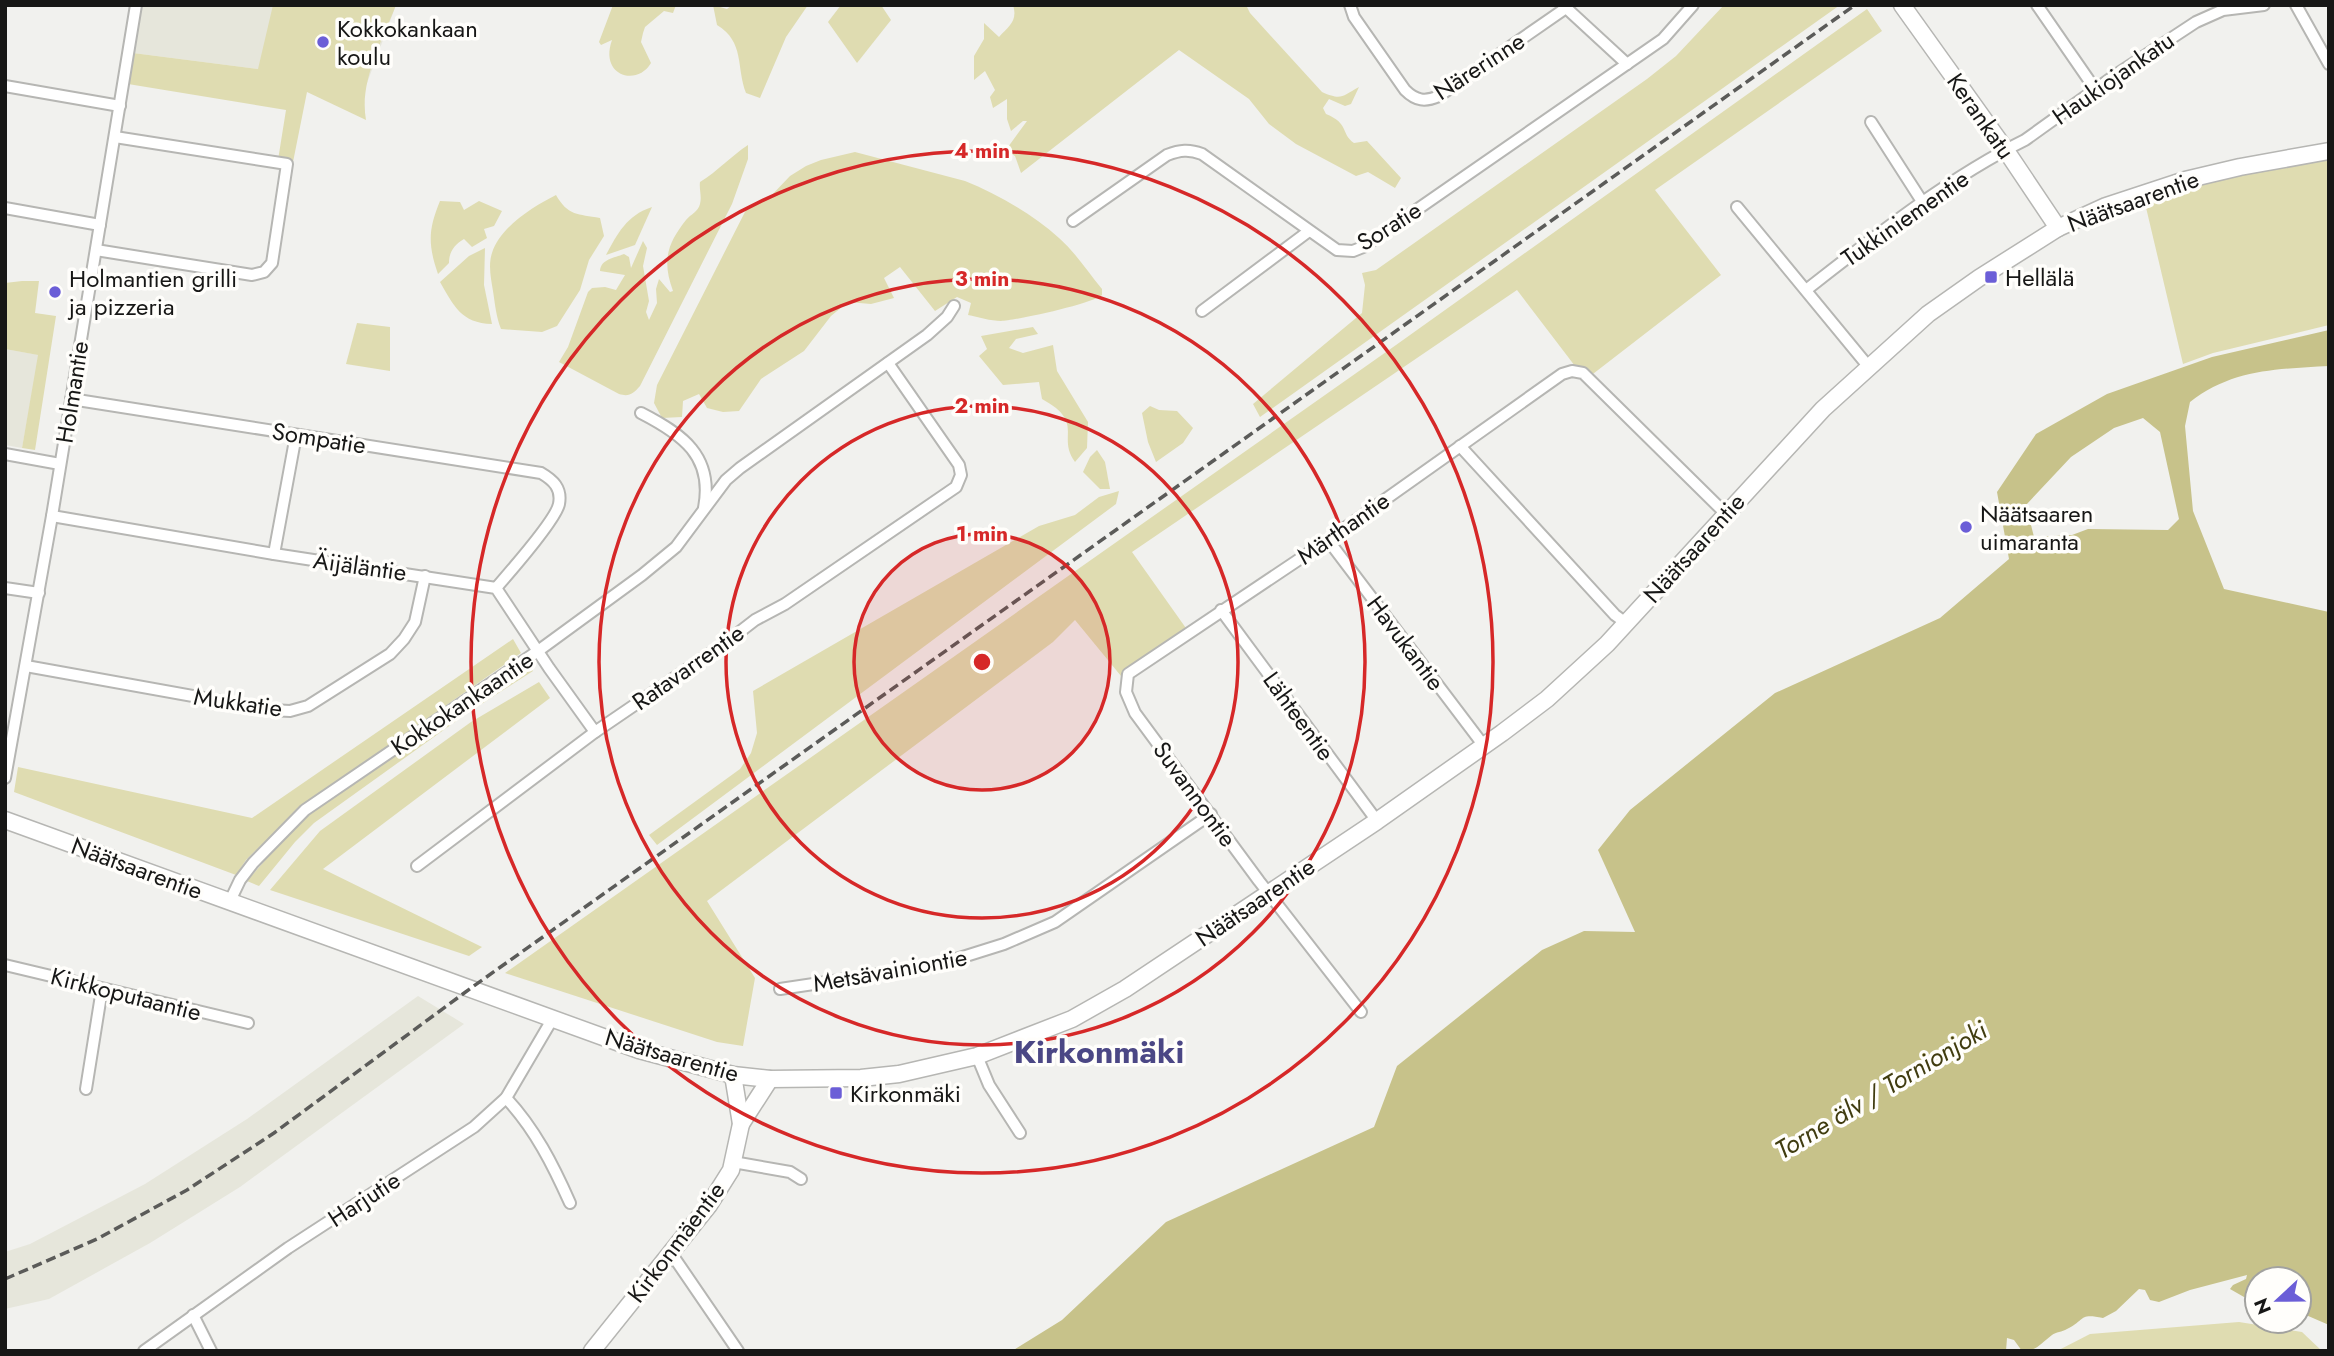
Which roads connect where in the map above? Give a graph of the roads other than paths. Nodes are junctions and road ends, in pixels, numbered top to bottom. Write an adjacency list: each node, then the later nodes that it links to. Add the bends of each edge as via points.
1 (136, 5): 14 (street, Holmantie)
2 (1350, 5): 8 (street, Närerinne, via 1405,90 1424,100 1439,96)
3 (1693, 5): 10 (street, Soratie, via 1663,39)
4 (1902, 5): 17 (street, Kerankatu)
5 (2037, 5): 13 (street)
6 (2263, 5): 9 (street, Haukiojankatu)
7 (2297, 5): 11 (street)
8 (1565, 6): 10 (street)
9 (2213, 9): 13 (street, Haukiojankatu)
10 (1627, 64): 25 (street, Soratie, via 1363,247 1337,250)
11 (2329, 64)
12 (5, 86): 14 (street)
13 (2095, 89): 17 (street, Haukiojankatu)
14 (120, 106): 16 (street, Holmantie)
15 (1871, 122): 19 (street)
16 (115, 137): 23 (street, Holmantie); 26 (street, via 287,164 272,263 264,272 252,275)
17 (2006, 149): 19 (street, Tukkiniementie); 24 (street, Kerankatu)
18 (2329, 151): 24 (street, Näätsaarentie, via 2185,180 2106,206)
19 (1923, 202): 27 (street, Tukkiniementie)
20 (1737, 207): 27 (street)
21 (5, 208): 23 (street)
22 (1073, 222): 25 (street, Soratie, via 1167,155 1191,150)
23 (100, 225): 26 (street, Holmantie)
24 (2058, 228): 31 (street, Näätsaarentie, via 1928,314)
25 (1309, 231): 29 (street)
26 (96, 250): 32 (street, Holmantie)
27 (1806, 290): 31 (street)
28 (954, 306): 30 (street, Kokkokankaantie, via 928,335)
29 (1202, 311)
30 (888, 363): 38 (street, Kokkokankaantie, via 740,468); 52 (street, Ratavarrentie, via 959,465 956,487)
31 (1868, 366): 39 (street, Näätsaarentie)
32 (71, 399): 34 (street, Sompatie); 37 (street, Holmantie)
33 (641, 413): 38 (street, via 672,428 696,452 706,484)
34 (296, 435): 42 (street); 45 (street, Sompatie, via 541,473 549,478 559,491 559,506)
35 (1460, 446): 39 (street, Märthantie, via 1562,374 1583,373); 41 (street, Märthantie); 48 (street)
36 (5, 454): 37 (street)
37 (60, 464): 40 (street, Holmantie)
38 (703, 510): 49 (street, Kokkokankaantie, via 676,547)
39 (1725, 513): 48 (street, Näätsaarentie)
40 (52, 516): 42 (street, Äijäläntie); 46 (street, Holmantie)
41 (1328, 540): 47 (street, Märthantie); 53 (street, Havukantie)
42 (274, 554): 43 (street, Äijäläntie)
43 (425, 576): 45 (street, Äijäläntie); 50 (street, Mukkatie, via 415,622 390,654 308,706 289,711)
44 (5, 588): 46 (street)
45 (496, 588): 49 (street)
46 (39, 593): 50 (street, Holmantie)
47 (1221, 610): 51 (street, Märthantie, via 1128,674); 57 (street, Lähteentie)
48 (1626, 623): 53 (street, Näätsaarentie, via 1564,684)
49 (538, 651): 52 (street); 60 (street, Kokkokankaantie, via 305,810 253,863)
50 (26, 666): 54 (street, Holmantie)
51 (1126, 692): 55 (street, Suvannontie, via 1135,713)
52 (595, 732): 58 (street, Ratavarrentie)
53 (1484, 746): 57 (street, Näätsaarentie)
54 (5, 778)
55 (1211, 814): 59 (street, Suvannontie); 63 (street, Metsävainiontie, via 1055,922 1004,944 934,966)
56 (5, 820): 60 (street, Näätsaarentie)
57 (1377, 821): 59 (street, Näätsaarentie)
58 (417, 866)
59 (1268, 893): 64 (street, Suvannontie); 67 (street, Näätsaarentie, via 1114,995 1060,1024)
60 (229, 902): 65 (street, Näätsaarentie)
61 (5, 965): 62 (street, Kirkkoputaantie)
62 (102, 989): 66 (street, Kirkkoputaantie); 70 (street)
63 (780, 989)
64 (1361, 1012)
65 (553, 1018): 68 (street, Näätsaarentie, via 659,1056); 71 (street, Harjutie)
66 (248, 1024)
67 (977, 1056): 69 (street, Näätsaarentie, via 899,1074); 73 (street, via 989,1085)
68 (733, 1075): 69 (street, Näätsaarentie); 72 (street, Kirkonmäentie)
69 (770, 1079): 72 (street, Kirkonmäentie)
70 (86, 1089)
71 (506, 1098): 76 (street, via 538,1139); 78 (street, Harjutie, via 474,1127)
72 (741, 1124): 74 (street, Kirkonmäentie)
73 (1020, 1133)
74 (733, 1162): 75 (street, via 790,1172); 77 (street, Kirkonmäentie, via 709,1205)
75 (801, 1179)
76 (570, 1203)
77 (671, 1253): 81 (street, Kirkonmäentie); 82 (street)
78 (193, 1315): 79 (street, Harjutie); 80 (street)
79 (144, 1351)
80 (211, 1351)
81 (592, 1351)
82 (738, 1351)

